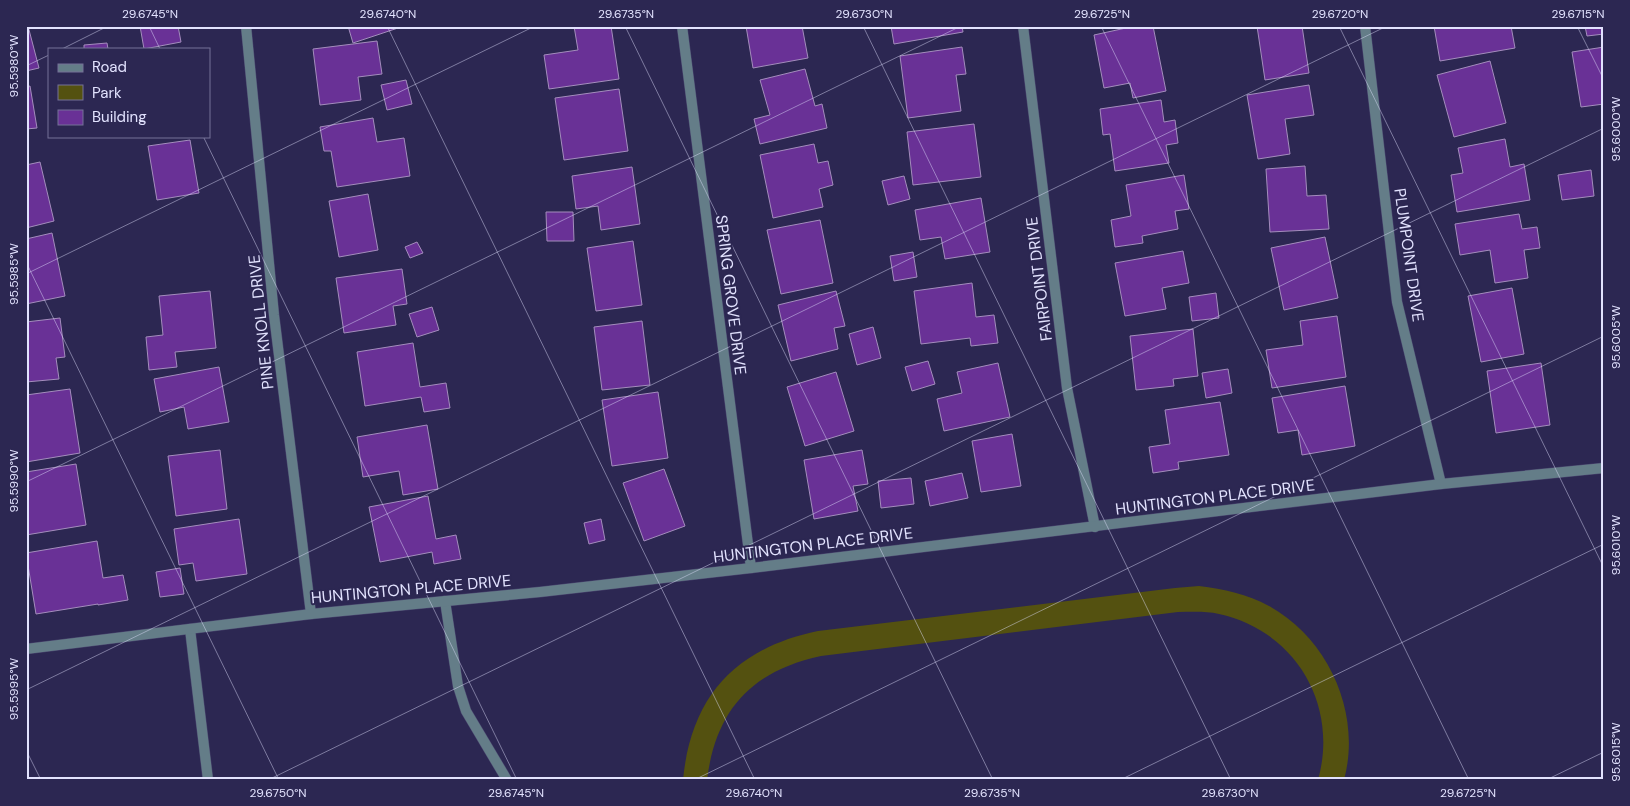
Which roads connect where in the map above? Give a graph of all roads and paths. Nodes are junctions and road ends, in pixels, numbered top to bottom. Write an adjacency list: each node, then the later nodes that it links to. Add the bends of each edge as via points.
1 (246, 26): 10 (street, PINE KNOLL DRIVE, via 274,315)
2 (682, 26): 8 (street, SPRING GROVE DRIVE)
3 (1023, 26): 7 (street, FAIRPOINT DRIVE, via 1067,388)
4 (1365, 26): 6 (street, PLUMPOINT DRIVE, via 1397,302)
5 (1604, 468): 6 (street, HUNTINGTON PLACE DRIVE)
6 (1441, 484): 7 (street, HUNTINGTON PLACE DRIVE)
7 (1095, 527): 8 (street, HUNTINGTON PLACE DRIVE)
8 (751, 568): 9 (street, HUNTINGTON PLACE DRIVE)
9 (445, 601): 10 (street, HUNTINGTON PLACE DRIVE); 14 (street, via 458,686 466,711)
10 (311, 614): 11 (street, HUNTINGTON PLACE DRIVE)
11 (190, 629): 12 (street, HUNTINGTON PLACE DRIVE); 13 (street)
12 (26, 649)
13 (208, 780)
14 (507, 780)

